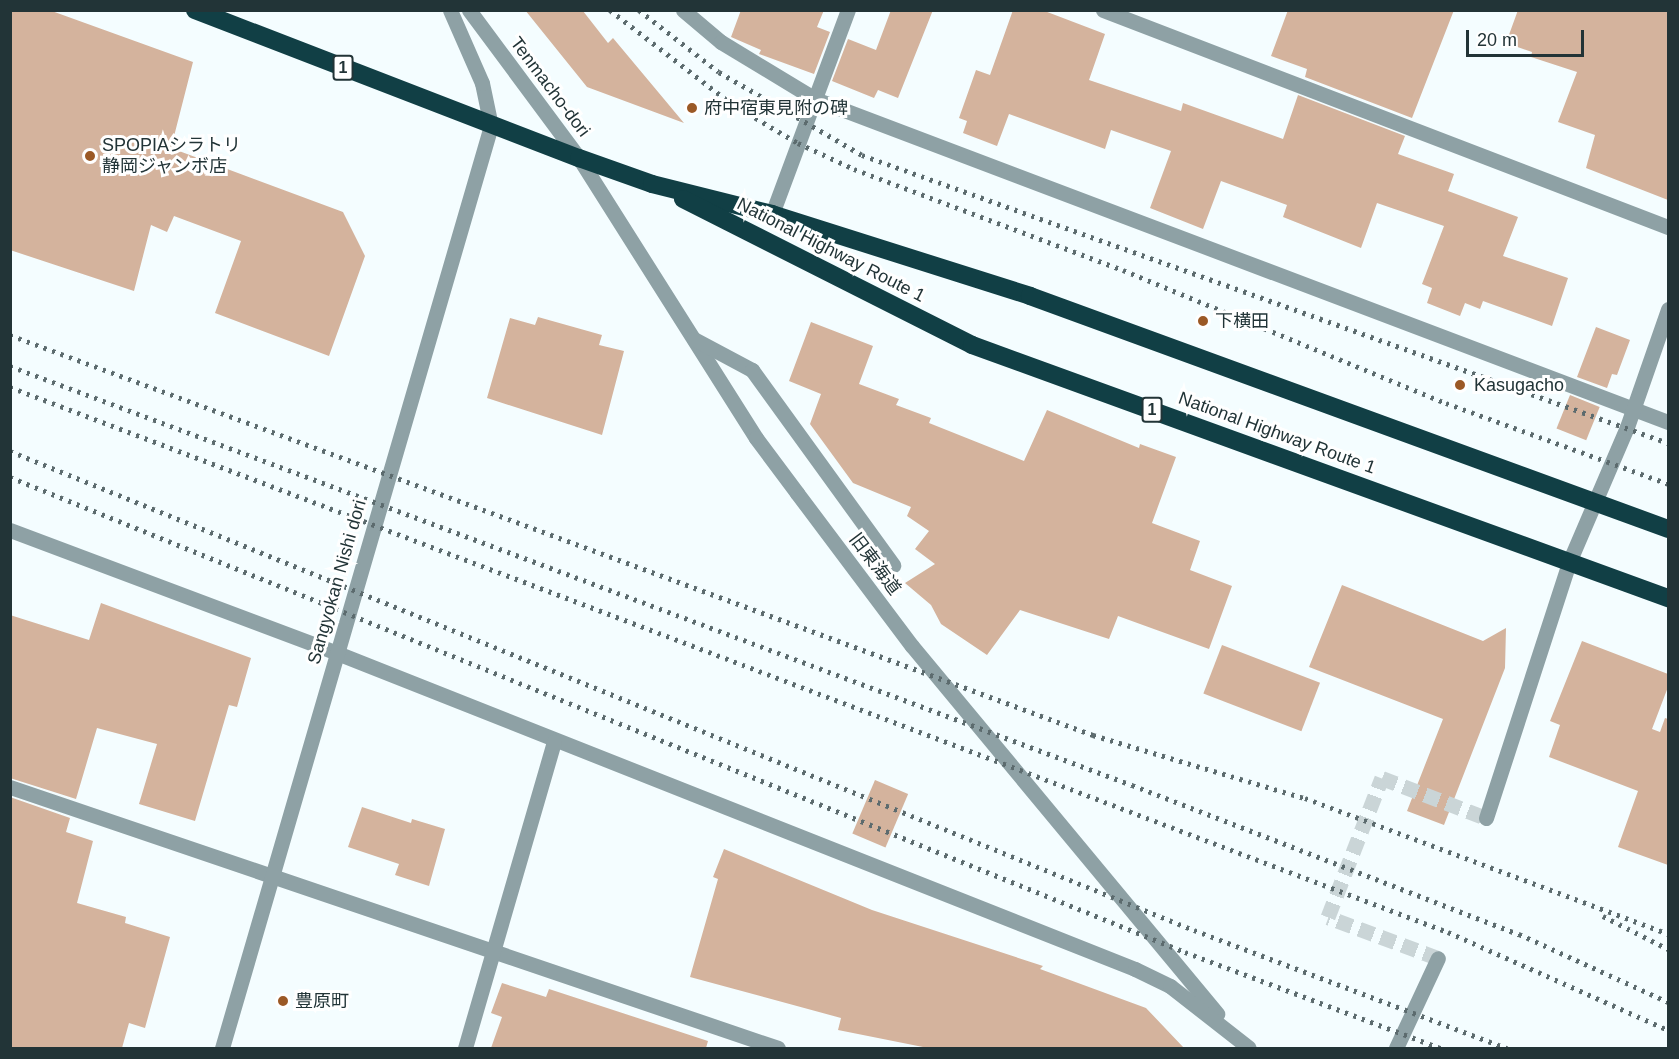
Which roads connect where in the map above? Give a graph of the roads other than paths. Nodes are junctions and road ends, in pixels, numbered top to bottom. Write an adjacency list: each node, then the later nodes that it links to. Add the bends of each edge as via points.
1 (195, 10): 8 (highway, National Highway Route 1 / 1)
2 (450, 10): 8 (street, via 482,83)
3 (469, 10): 9 (street, Tenmacho-dori)
4 (683, 10): 7 (street, via 721,42)
5 (848, 10): 7 (street)
6 (1103, 10): 12 (street)
7 (815, 99): 11 (street); 15 (street)
8 (491, 126): 9 (highway, National Highway Route 1 / 1); 23 (street, Sangyokan Nishi dori)
9 (579, 158): 10 (highway, National Highway Route 1 / 1); 14 (street, 旧東海道)
10 (652, 184): 11 (highway, National Highway Route 1 / 1); 20 (highway, National Highway Route 1 / 1, via 972,345)
11 (772, 214): 17 (highway, National Highway Route 1 / 1, via 1030,296)
12 (1668, 227)
13 (1668, 309): 15 (street)
14 (693, 339): 21 (street, via 752,370); 30 (street, 旧東海道, via 756,438 912,646)
15 (1631, 408): 16 (street); 17 (street, via 1627,427)
16 (1668, 422)
17 (1593, 501): 18 (highway, National Highway Route 1 / 1); 20 (street)
18 (1668, 529)
19 (10, 530): 23 (street)
20 (1570, 560): 22 (highway, National Highway Route 1 / 1); 26 (street)
21 (893, 565)
22 (1668, 598)
23 (337, 653): 24 (street); 27 (street, Sangyokan Nishi dori)
24 (554, 742): 28 (street); 30 (street, via 1135,969 1170,986)
25 (10, 787): 27 (street)
26 (1486, 818)
27 (270, 879): 28 (street); 31 (street, Sangyokan Nishi dori)
28 (493, 951): 32 (street); 33 (street)
29 (1438, 958): 35 (street)
30 (1234, 1034): 34 (street)
31 (222, 1048)
32 (465, 1048)
33 (778, 1048)
34 (1249, 1048)
35 (1396, 1048)

